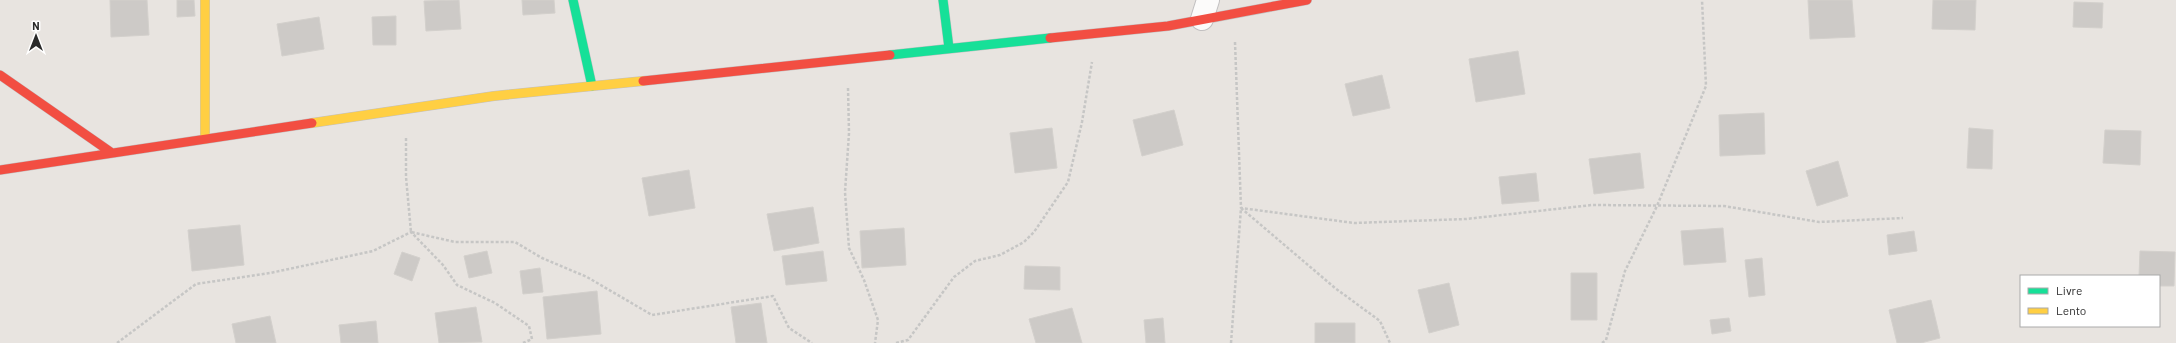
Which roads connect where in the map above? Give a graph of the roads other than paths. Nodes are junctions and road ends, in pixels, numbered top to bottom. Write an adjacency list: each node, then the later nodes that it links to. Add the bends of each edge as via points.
1 (205, 0): 9 (main road)
2 (573, 0): 8 (main road)
3 (943, 0): 6 (main road)
4 (1307, 0): 5 (main road, via 1234,13)
5 (1205, 10): 6 (main road, via 1168,26)
6 (949, 48): 8 (main road)
7 (0, 76): 10 (main road)
8 (592, 86): 9 (main road, via 494,96)
9 (205, 140): 10 (main road)
10 (112, 153): 11 (main road)
11 (0, 170)

